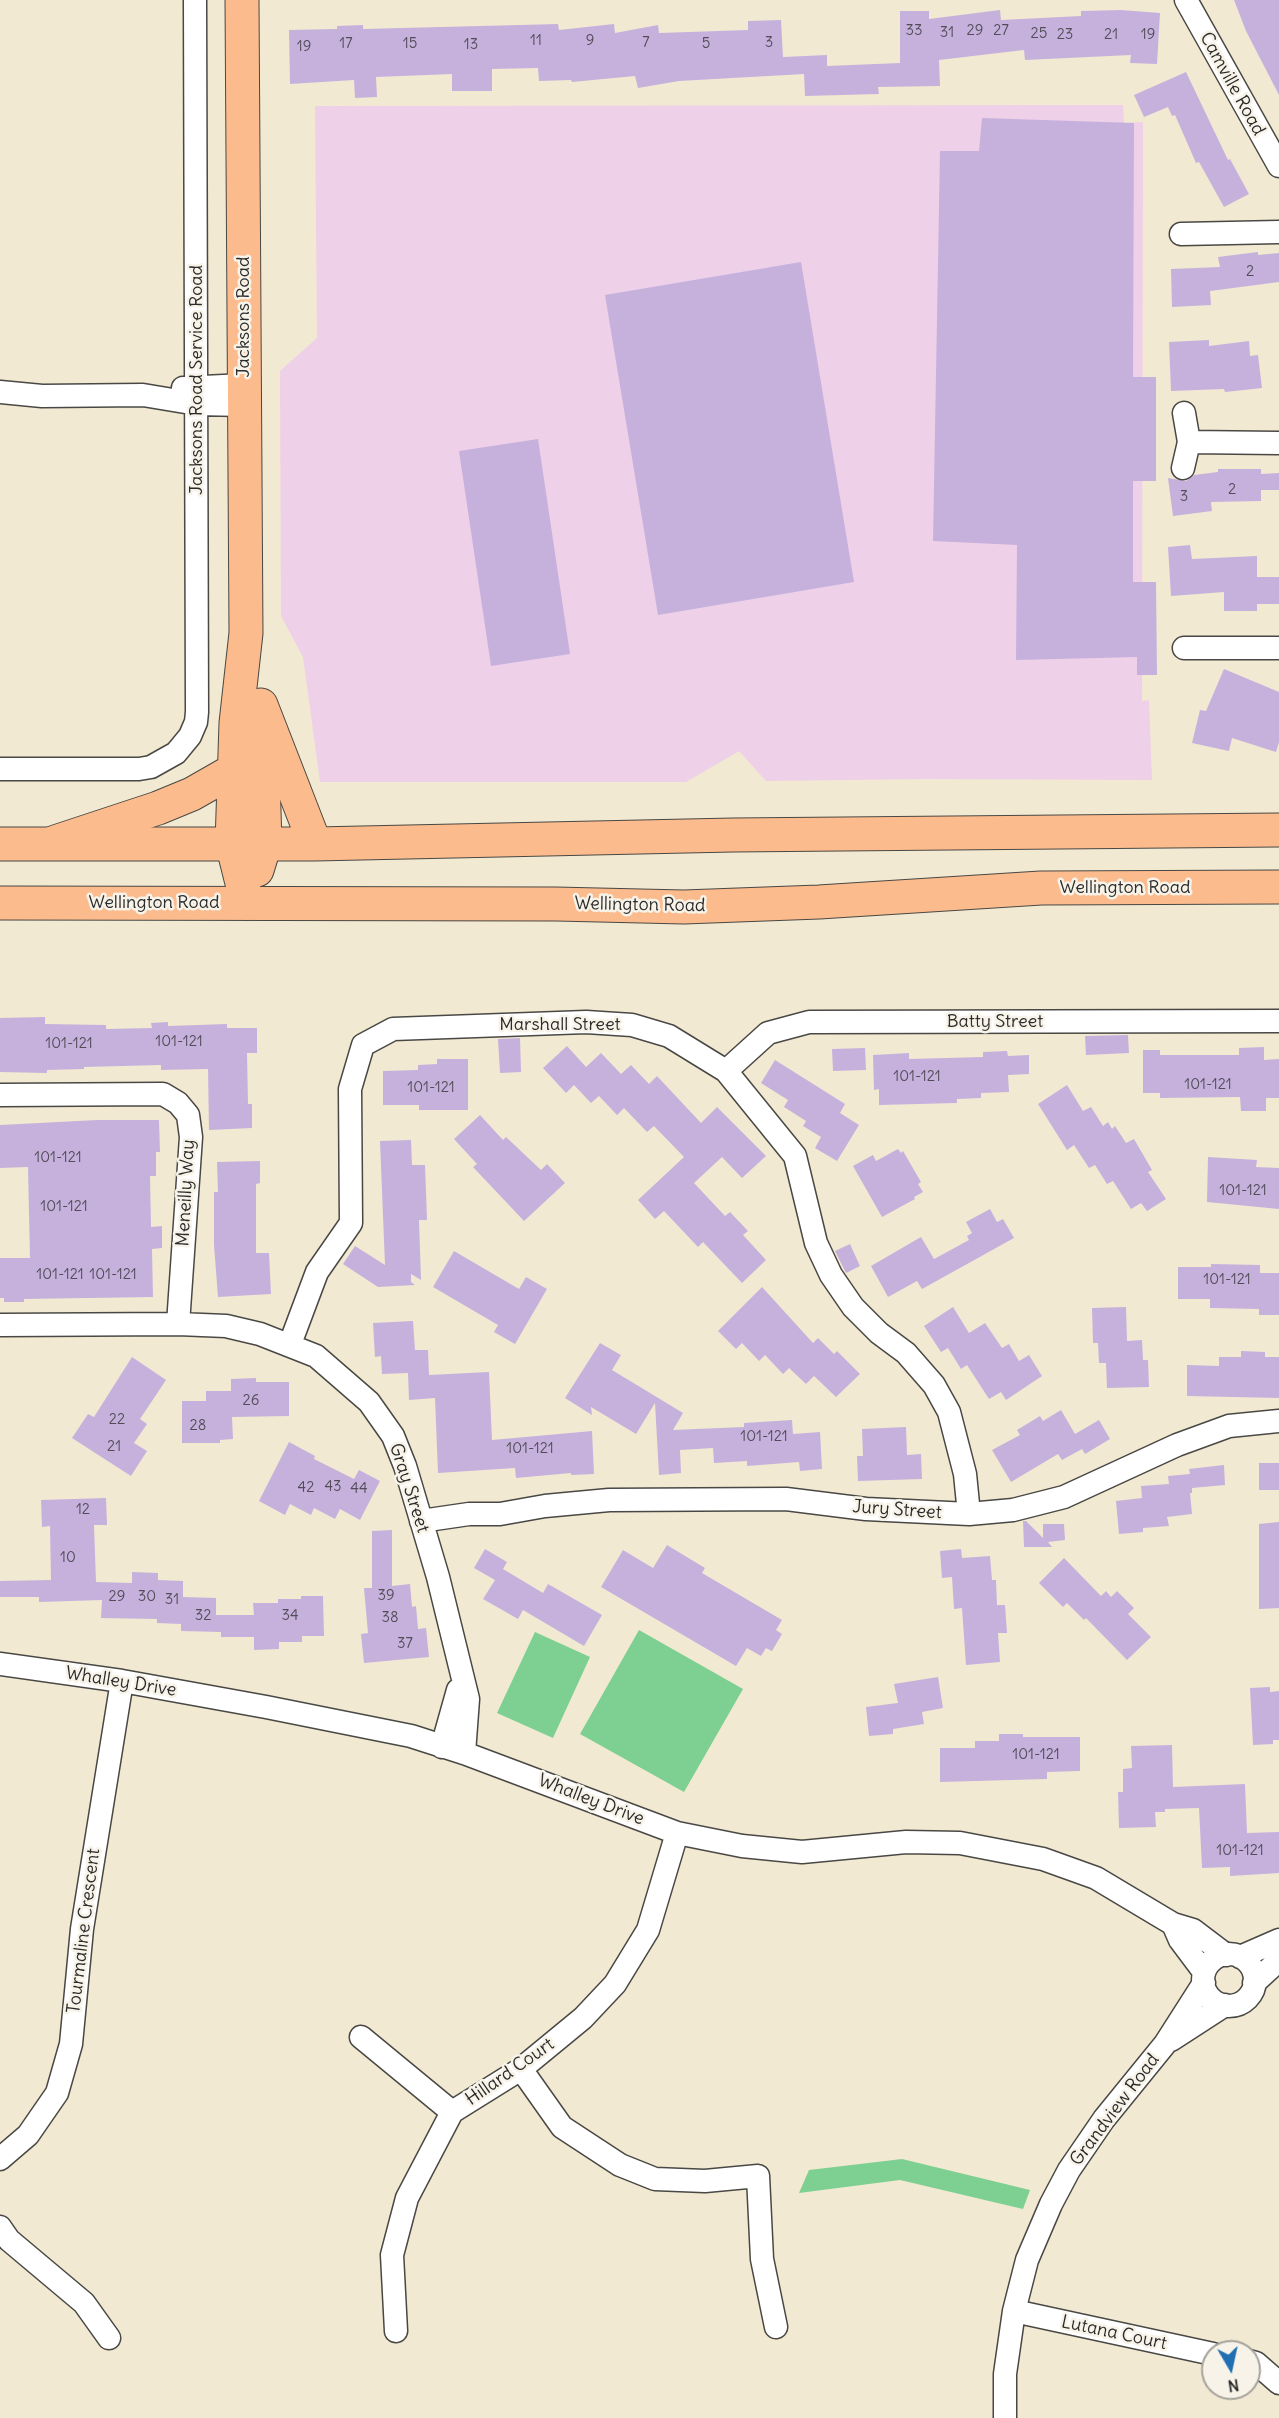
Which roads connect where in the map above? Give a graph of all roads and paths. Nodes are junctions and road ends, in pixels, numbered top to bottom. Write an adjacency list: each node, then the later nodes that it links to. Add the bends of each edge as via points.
1 (195, 0): 8 (street, Jacksons Road Service Road)
2 (242, 0): 9 (main road, Jacksons Road)
3 (1186, 0): 4 (street, Camville Road)
4 (1279, 166)
5 (1279, 231): 6 (street)
6 (1181, 234)
7 (0, 392): 8 (street, via 42,396)
8 (197, 395): 9 (street); 18 (street, Jacksons Road Service Road, via 197,712 190,736 176,753 151,767)
9 (244, 395): 14 (main road, Jacksons Road)
10 (1184, 413): 11 (street)
11 (1189, 442): 12 (street); 13 (street)
12 (1279, 443)
13 (1183, 468)
14 (246, 633): 17 (main road, Jacksons Road); 19 (main road, Jacksons Road)
15 (1184, 648): 16 (street)
16 (1279, 648)
17 (261, 705): 24 (main road, Jacksons Road); 25 (main road)
18 (0, 769)
19 (234, 770): 21 (main road, Jacksons Road); 23 (main road, via 158,808)
20 (1279, 830): 25 (main road, via 733,834)
21 (232, 843): 23 (main road); 24 (main road); 28 (main road, Jacksons Road)
22 (0, 844): 23 (main road)
23 (48, 844)
24 (265, 844): 25 (main road); 28 (main road, Jacksons Road)
25 (315, 844)
26 (1279, 886): 28 (main road, Wellington Road, via 1041,888 684,907)
27 (0, 903): 28 (main road, Wellington Road)
28 (247, 903)
29 (1279, 1022): 30 (street, Batty Street, via 809,1022 768,1033)
30 (726, 1071): 34 (street, Marshall Street, via 669,1036 632,1025 585,1022 393,1029 363,1045 350,1089 351,1223 316,1272); 36 (street, Marshall Street, via 795,1156 816,1243 831,1275 853,1307 934,1384 958,1443)
31 (0, 1095): 32 (street, Meneilly Way, via 163,1094 188,1115 190,1137)
32 (178, 1324): 33 (street, Gray Street); 34 (street, Gray Street, via 225,1326)
33 (0, 1325)
34 (290, 1344): 37 (street, Gray Street, via 316,1356 369,1402 393,1436)
35 (1279, 1421): 36 (street, Jury Street, via 1229,1425 1064,1497 1013,1510)
36 (969, 1514): 37 (street, Jury Street, via 775,1499 609,1500 500,1514 469,1514)
37 (423, 1528): 39 (street, Gray Street)
38 (0, 1664): 40 (street, Whalley Drive)
39 (462, 1680): 41 (street, Gray Street); 42 (street, Gray Street, via 468,1699)
40 (122, 1681): 41 (street, Whalley Drive, via 411,1736); 55 (street, Tourmaline Crescent, via 82,1929 71,2044 57,2093 28,2135)
41 (442, 1747): 42 (street, Whalley Drive)
42 (464, 1753): 43 (street, Whalley Drive)
43 (677, 1833): 44 (street, Whalley Drive, via 742,1846 802,1852 906,1842 960,1843 1043,1859 1096,1878); 53 (street, Hillard Court, via 648,1930 615,1984 584,2018)
44 (1173, 1924): 46 (street, Whalley Drive, via 1193,1930); 48 (street, Whalley Drive)
45 (1279, 1940): 46 (street)
46 (1233, 1956): 48 (street, via 1213,1960); 49 (street, via 1251,1968)
47 (1279, 1960): 49 (street)
48 (1204, 1977): 50 (street, via 1208,1995); 52 (street, Grandview Road)
49 (1254, 1983): 50 (street, via 1241,2003)
50 (1225, 2005): 52 (street, Grandview Road)
51 (361, 2037): 54 (street)
52 (1165, 2044): 57 (street, Grandview Road, via 1104,2118 1069,2170 1028,2260)
53 (521, 2069): 54 (street, Hillard Court); 58 (street, via 562,2127 620,2165 656,2179 705,2181 758,2176 762,2259)
54 (452, 2112): 59 (street, Hillard Court, via 407,2198 392,2255)
55 (0, 2159)
56 (0, 2227): 60 (street, via 9,2240 84,2303)
57 (1014, 2311): 61 (street, Lutana Court); 64 (street, Grandview Road, via 1005,2374)
58 (776, 2327)
59 (396, 2331)
60 (109, 2338)
61 (1201, 2351)
62 (1261, 2367): 63 (street)
63 (1279, 2383)
64 (1005, 2418)

